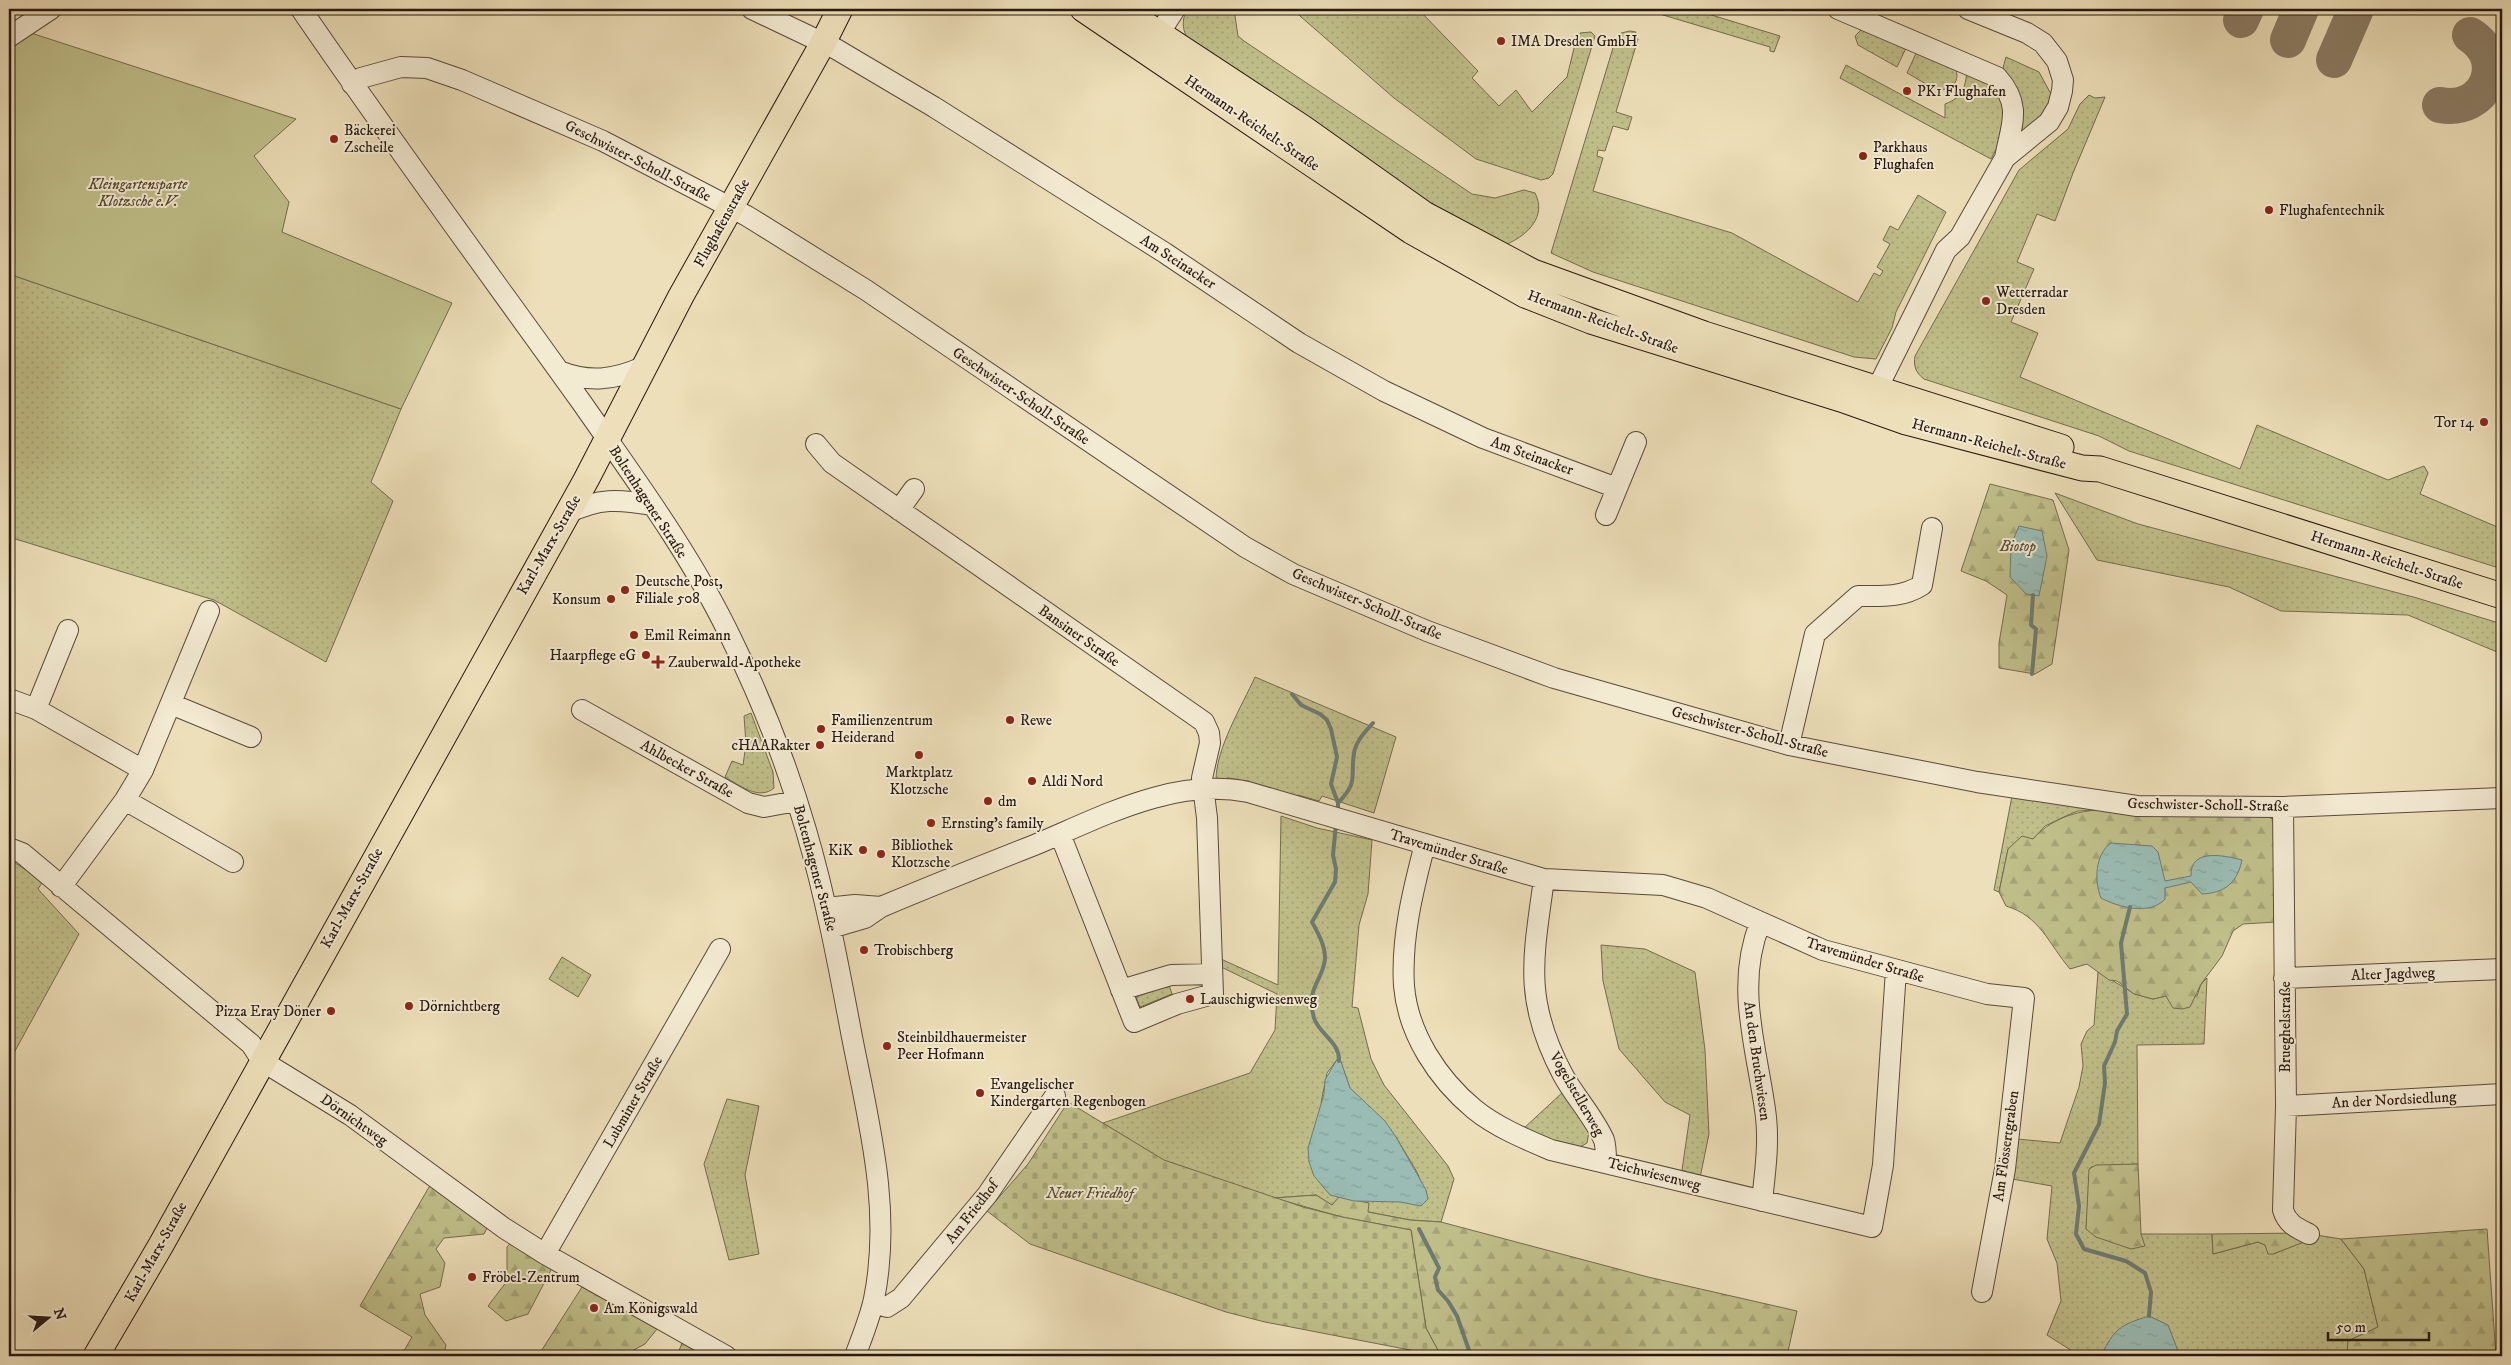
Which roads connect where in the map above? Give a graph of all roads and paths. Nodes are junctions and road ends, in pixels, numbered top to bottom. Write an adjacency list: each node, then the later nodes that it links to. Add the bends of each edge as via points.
1 (51, 9): 10 (street)
2 (301, 9): 13 (street, Boltenhagener Straße)
3 (752, 9): 11 (street, Am Steinacker)
4 (840, 9): 11 (main road, Flughafenstraße)
5 (1083, 9): 12 (main road, Hermann-Reichelt-Straße)
6 (1122, 9): 12 (main road, Hermann-Reichelt-Straße)
7 (1175, 9): 12 (street)
8 (1838, 9): 14 (street, via 1997,77 2010,95 2015,116)
9 (1968, 9): 14 (street, via 2027,33 2043,43 2052,52 2063,80 2061,99 2049,122)
10 (9, 37)
11 (823, 43): 15 (main road, Flughafenstraße); 24 (street, Am Steinacker, via 934,107 1165,253 1299,343 1384,391 1483,438)
12 (1153, 43): 18 (main road, Hermann-Reichelt-Straße, via 1303,128 1424,214 1533,272 1704,334); 19 (main road, Hermann-Reichelt-Straße, via 1411,230 1525,295 1591,321)
13 (352, 84): 15 (street, Geschwister-Scholl-Straße, via 361,78 401,67 427,68 603,141); 17 (street, Boltenhagener Straße)
14 (2005, 158): 18 (street, via 1960,238 1946,250)
15 (731, 208): 16 (main road, Flughafenstraße); 39 (street, Geschwister-Scholl-Straße, via 866,290 1245,546 1293,574 1427,631 1554,678)
16 (643, 367): 17 (street, via 606,380 584,379); 20 (main road, Flughafenstraße)
17 (559, 371): 20 (street, Boltenhagener Straße)
18 (1878, 387): 19 (street); 23 (main road, Hermann-Reichelt-Straße, via 2074,451)
19 (1841, 399): 23 (main road, Hermann-Reichelt-Straße, via 1950,435 2082,468)
20 (607, 440): 26 (street, Boltenhagener Straße); 28 (main road, Karl-Marx-Straße)
21 (1636, 442): 24 (street)
22 (816, 444): 27 (street, Bansiner Straße, via 832,463)
23 (2100, 469): 31 (main road, Hermann-Reichelt-Straße)
24 (1617, 488): 29 (street)
25 (914, 489): 27 (street)
26 (652, 505): 28 (street, via 600,500); 44 (street, Boltenhagener Straße, via 732,638 774,736)
27 (899, 510): 41 (street, Bansiner Straße, via 1204,722 1210,743 1202,778)
28 (568, 513): 63 (main road, Karl-Marx-Straße)
29 (1606, 515)
30 (1932, 528): 39 (street, via 1922,585 1912,592 1896,596 1858,596 1814,634)
31 (2502, 596)
32 (209, 611): 35 (street)
33 (68, 630): 36 (street)
34 (9, 699): 36 (street)
35 (171, 704): 38 (street); 40 (street)
36 (36, 709): 40 (street)
37 (582, 710): 44 (street, Ahlbecker Straße, via 748,803 764,807)
38 (251, 737)
39 (1789, 745): 45 (street, Geschwister-Scholl-Straße, via 1978,782 2137,806)
40 (143, 770): 43 (street)
41 (1203, 788): 46 (street, Travemünder Straße, via 1153,797); 47 (street, Travemünder Straße, via 1248,792); 59 (street, via 1207,818)
42 (2502, 798): 45 (street, Geschwister-Scholl-Straße)
43 (125, 800): 49 (street); 51 (street)
44 (797, 801): 53 (street, Boltenhagener Straße)
45 (2283, 806): 60 (street, Brueghelstraße)
46 (1060, 834): 52 (street, Travemünder Straße); 61 (street)
47 (1425, 844): 50 (street, Travemünder Straße); 67 (street, Teichwiesenweg, via 1410,903 1406,946 1405,993 1419,1041 1439,1072 1475,1110 1551,1150)
48 (9, 848): 51 (street, Dörnichtweg, via 22,854)
49 (233, 862)
50 (1544, 879): 54 (street, Travemünder Straße, via 1663,885 1707,898); 67 (street, Vogelstellerweg, via 1534,954 1537,1008 1545,1039 1564,1077 1604,1141)
51 (61, 887): 63 (street, Dörnichtweg, via 251,1044)
52 (881, 907): 53 (street, Travemünder Straße); 55 (street, Travemünder Straße, via 865,918)
53 (826, 908): 55 (street, Boltenhagener Straße)
54 (1760, 923): 58 (street, Travemünder Straße, via 1823,950); 68 (street, An den Bruchwiesen, via 1750,955 1746,988 1766,1120 1767,1155)
55 (831, 928): 72 (street, Boltenhagener Straße, via 875,1150 881,1198 882,1237)
56 (720, 948): 70 (street, Lubminer Straße)
57 (2502, 969): 60 (street, Alter Jagdweg)
58 (1896, 970): 62 (street, Travemünder Straße, via 1988,994); 68 (street, Teichwiesenweg, via 1884,1165 1872,1227)
59 (1212, 974): 61 (street, via 1170,975); 61 (street, via 1213,994 1176,1004 1134,1022)
60 (2284, 978): 66 (street, Brueghelstraße)
61 (1120, 990)
62 (2024, 998): 71 (street, Am Flössertgraben, via 2004,1169)
63 (262, 1061): 70 (street, Dörnichtweg, via 350,1115); 73 (main road, Karl-Marx-Straße)
64 (2502, 1094): 66 (street, An der Nordsiedlung)
65 (1055, 1096): 72 (street, Am Friedhof, via 987,1195 901,1298 887,1307)
66 (2286, 1106): 69 (street, Brueghelstraße, via 2283,1210 2291,1224)
67 (1606, 1163): 68 (street, Teichwiesenweg)
68 (1762, 1201)
69 (2309, 1234)
70 (545, 1254): 74 (street, Dörnichtweg)
71 (1982, 1292)
72 (873, 1303): 75 (street, Boltenhagener Straße)
73 (96, 1356)
74 (726, 1356)
75 (855, 1356)

